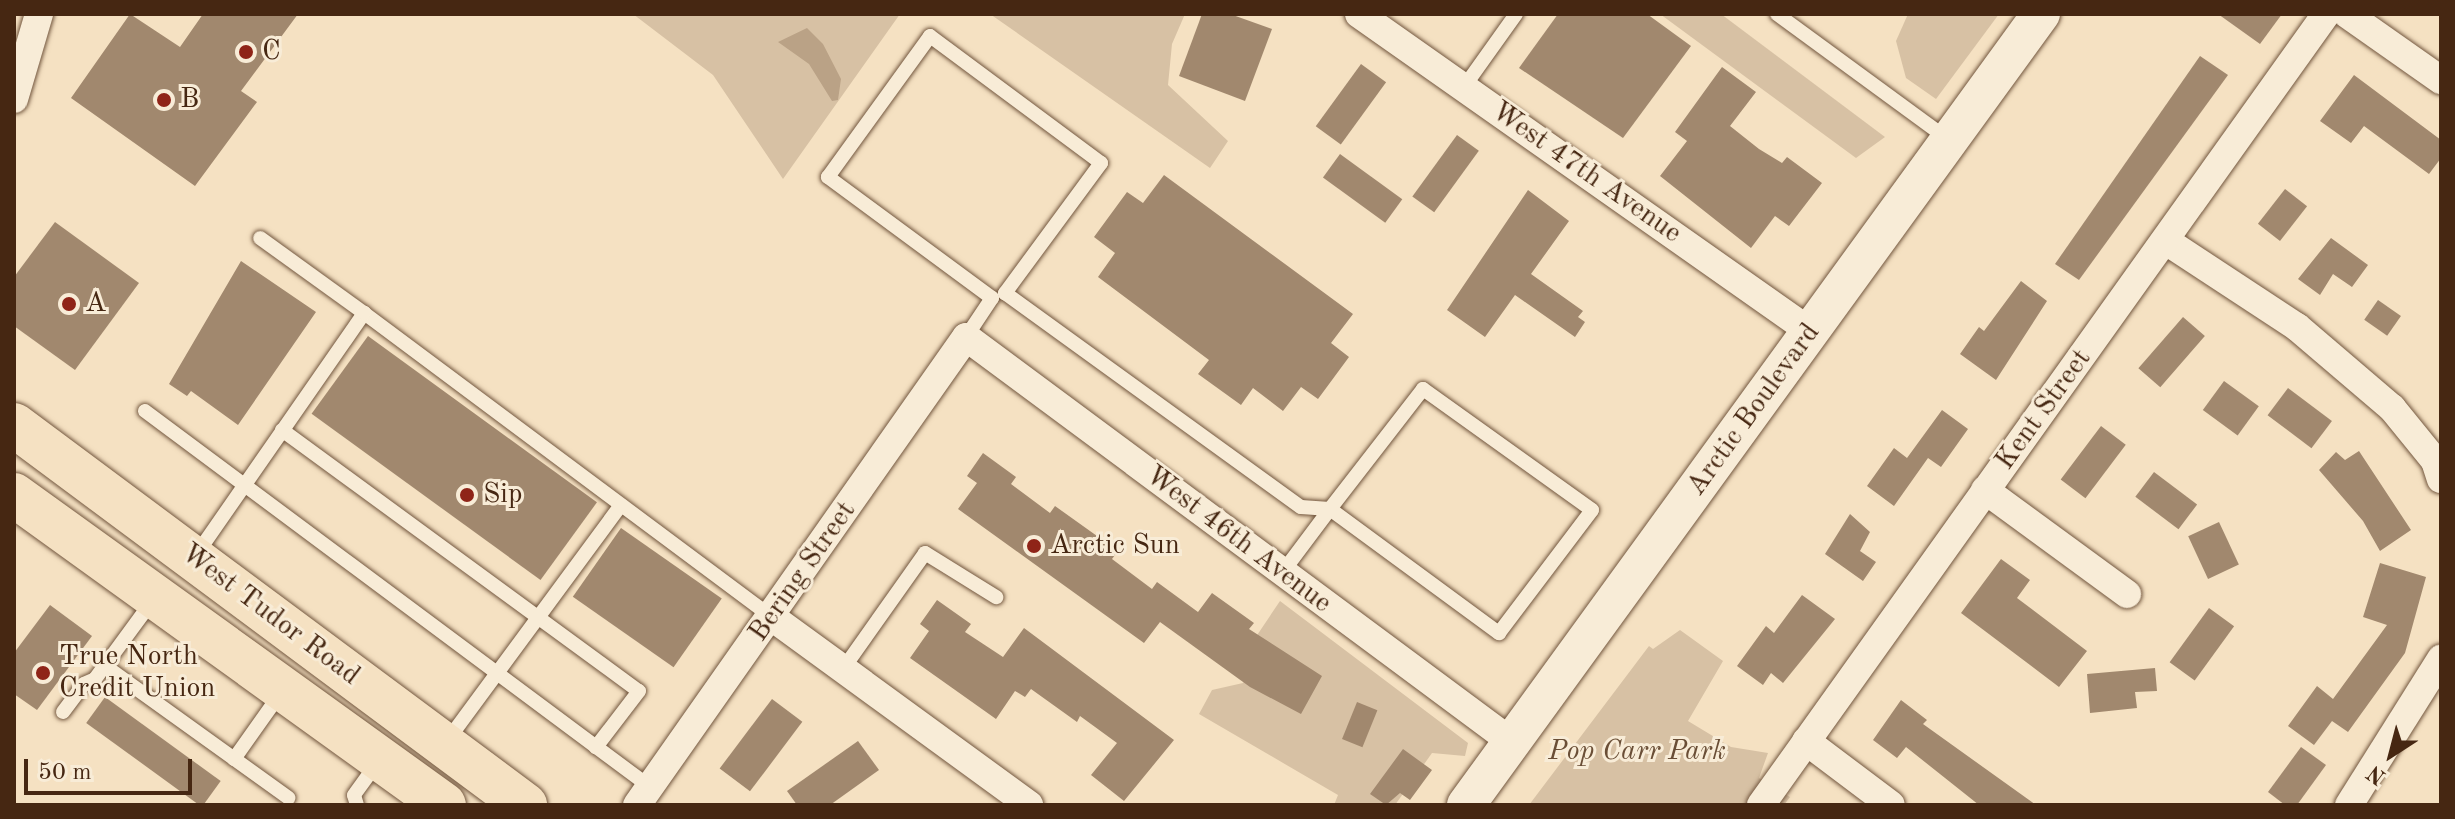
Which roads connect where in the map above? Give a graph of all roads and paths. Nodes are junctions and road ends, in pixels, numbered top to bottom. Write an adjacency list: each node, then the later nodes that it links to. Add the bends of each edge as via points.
1 (39, 14): 10 (street)
2 (1359, 14): 9 (street, West 47th Avenue)
3 (1516, 14): 9 (lane)
4 (1777, 14): 11 (lane)
5 (2041, 14): 11 (main road, Arctic Boulevard)
6 (2326, 14): 13 (street, Kent Street)
7 (2347, 14): 8 (street)
8 (2441, 80)
9 (1464, 87): 16 (street, West 47th Avenue)
10 (14, 99)
11 (1949, 140): 16 (main road, Arctic Boulevard)
12 (260, 238): 15 (lane)
13 (2166, 241): 21 (street, via 2297,327 2392,408 2435,461); 23 (street, Kent Street)
14 (998, 296): 14 (lane, via 1101,163 930,36 828,177); 17 (lane); 26 (lane, via 1301,507)
15 (364, 313): 20 (lane); 25 (lane)
16 (1811, 332): 41 (main road, Arctic Boulevard)
17 (966, 337): 28 (street, West 46th Avenue); 33 (street, Bering Street)
18 (145, 411): 22 (lane)
19 (14, 425): 27 (main road, West Tudor Road)
20 (282, 430): 22 (lane); 32 (lane)
21 (2441, 479)
22 (245, 484): 27 (lane); 37 (lane)
23 (1985, 490): 29 (street); 40 (street, Kent Street)
24 (14, 495): 30 (main road, West Tudor Road)
25 (621, 505): 32 (lane); 33 (lane)
26 (1330, 509): 26 (lane, via 1423,389 1592,510 1499,633); 28 (lane)
27 (193, 558): 42 (main road, West Tudor Road)
28 (1282, 573): 41 (street, West 46th Avenue)
29 (2127, 594)
30 (155, 597): 35 (lane); 38 (main road, West Tudor Road)
31 (996, 597): 36 (lane, via 925,553)
32 (540, 618): 37 (lane); 43 (lane, via 639,691)
33 (773, 618): 36 (street); 46 (street, Bering Street)
34 (2441, 659): 55 (street)
35 (105, 666): 39 (lane); 44 (lane)
36 (843, 669): 51 (street)
37 (499, 674): 42 (lane); 43 (lane)
38 (283, 689): 44 (lane); 45 (main road, West Tudor Road)
39 (63, 712)
40 (1806, 741): 53 (street, Kent Street); 54 (street)
41 (1512, 742): 52 (main road, Arctic Boulevard)
42 (444, 745): 50 (main road, West Tudor Road)
43 (596, 747): 46 (lane)
44 (234, 759): 47 (lane)
45 (380, 759): 48 (lane, via 354,795); 49 (main road, West Tudor Road)
46 (643, 796)
47 (289, 798)
48 (357, 805)
49 (444, 805)
50 (525, 805)
51 (1029, 805)
52 (1466, 805)
53 (1761, 805)
54 (1891, 805)
55 (2349, 805)

